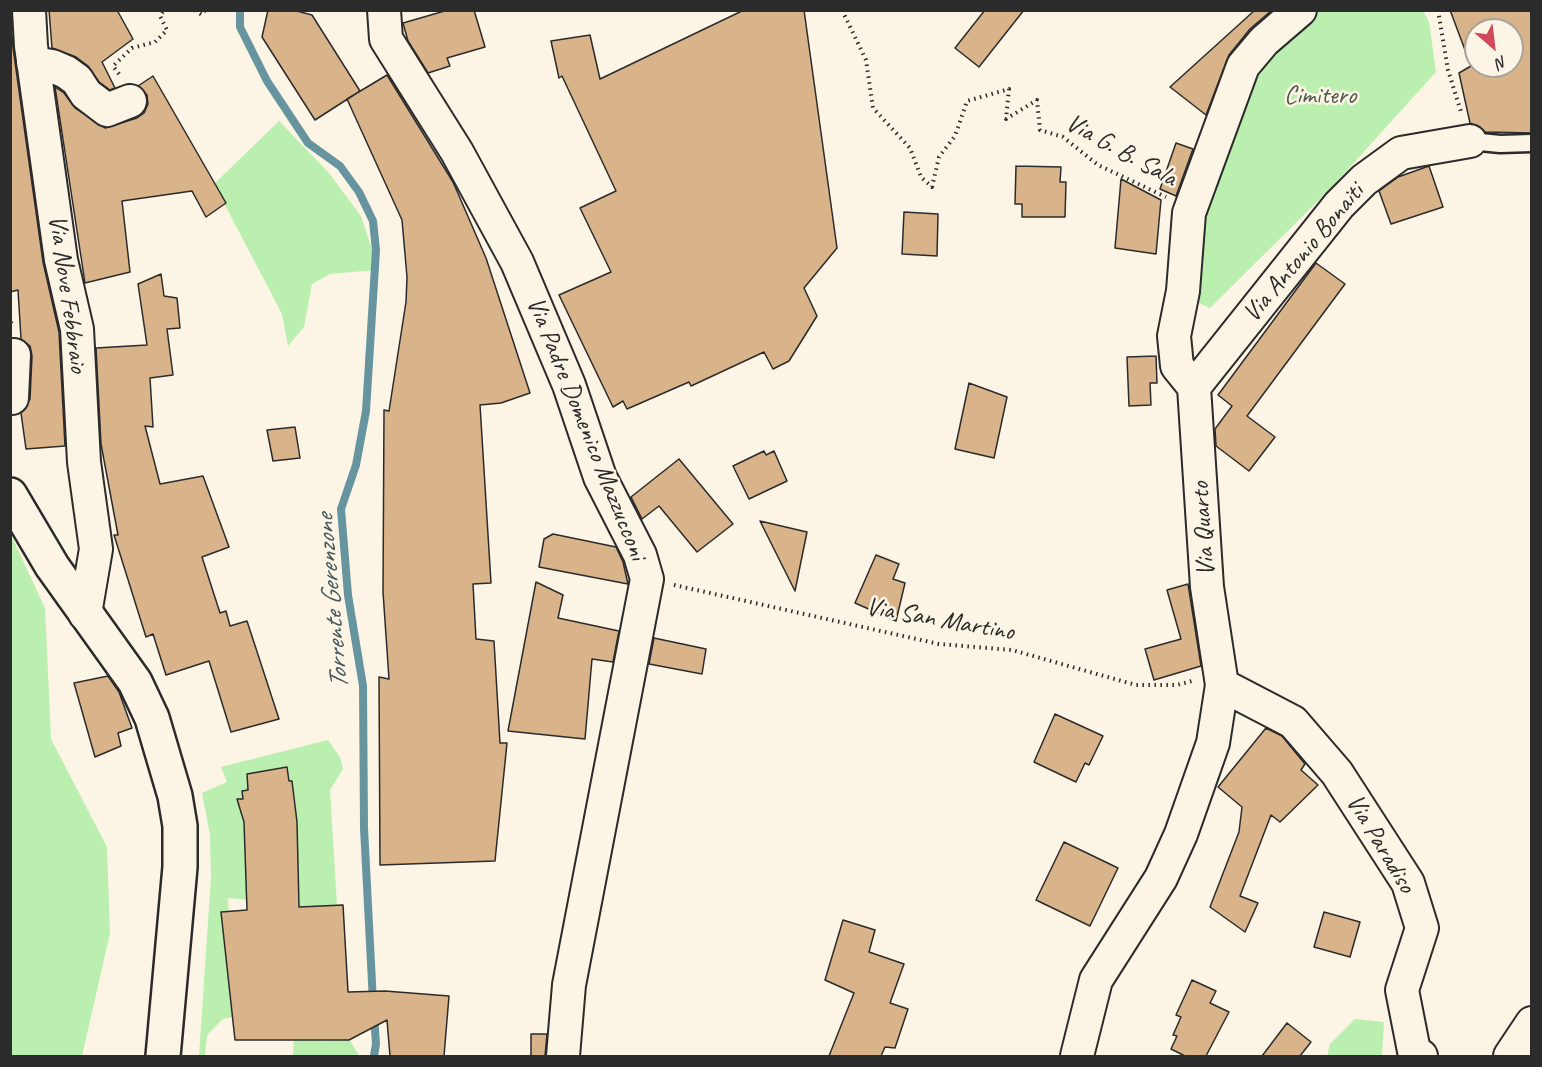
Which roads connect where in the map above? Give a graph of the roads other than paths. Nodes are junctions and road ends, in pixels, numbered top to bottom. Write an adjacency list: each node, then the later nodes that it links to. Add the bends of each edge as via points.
1 (29, 10): 4 (street, Via Nove Febbraio)
2 (384, 10): 16 (street, Via Padre Domenico Mazzucconi, via 386,39 457,152 517,262 569,385 600,477 640,555 647,579 569,985)
3 (1300, 10): 9 (street, via 1263,41 1243,66 1189,213 1183,291 1174,336 1177,366)
4 (33, 63): 5 (street, via 66,72 107,110); 12 (street, Via Nove Febbraio, via 61,260 77,329 84,462 96,549)
5 (130, 101)
6 (1470, 141): 7 (lane, Via Antonio Bonaiti); 9 (street, Via Antonio Bonaiti, via 1401,153 1364,180 1332,214)
7 (1532, 143)
8 (14, 355): 10 (street)
9 (1194, 387): 13 (street, Via Quarto, via 1207,587)
10 (12, 398)
11 (10, 495): 12 (main road)
12 (85, 614): 15 (main road, via 135,682 152,718 175,796 180,867)
13 (1220, 671): 17 (street, Via Quarto, via 1213,743 1181,834 1161,878 1096,980); 18 (street, Via Paradiso, via 1293,722 1337,772 1408,883 1422,928 1402,990 1414,1051)
14 (1532, 1023): 19 (street)
15 (163, 1056)
16 (563, 1056)
17 (1077, 1056)
18 (1421, 1056)
19 (1510, 1056)

